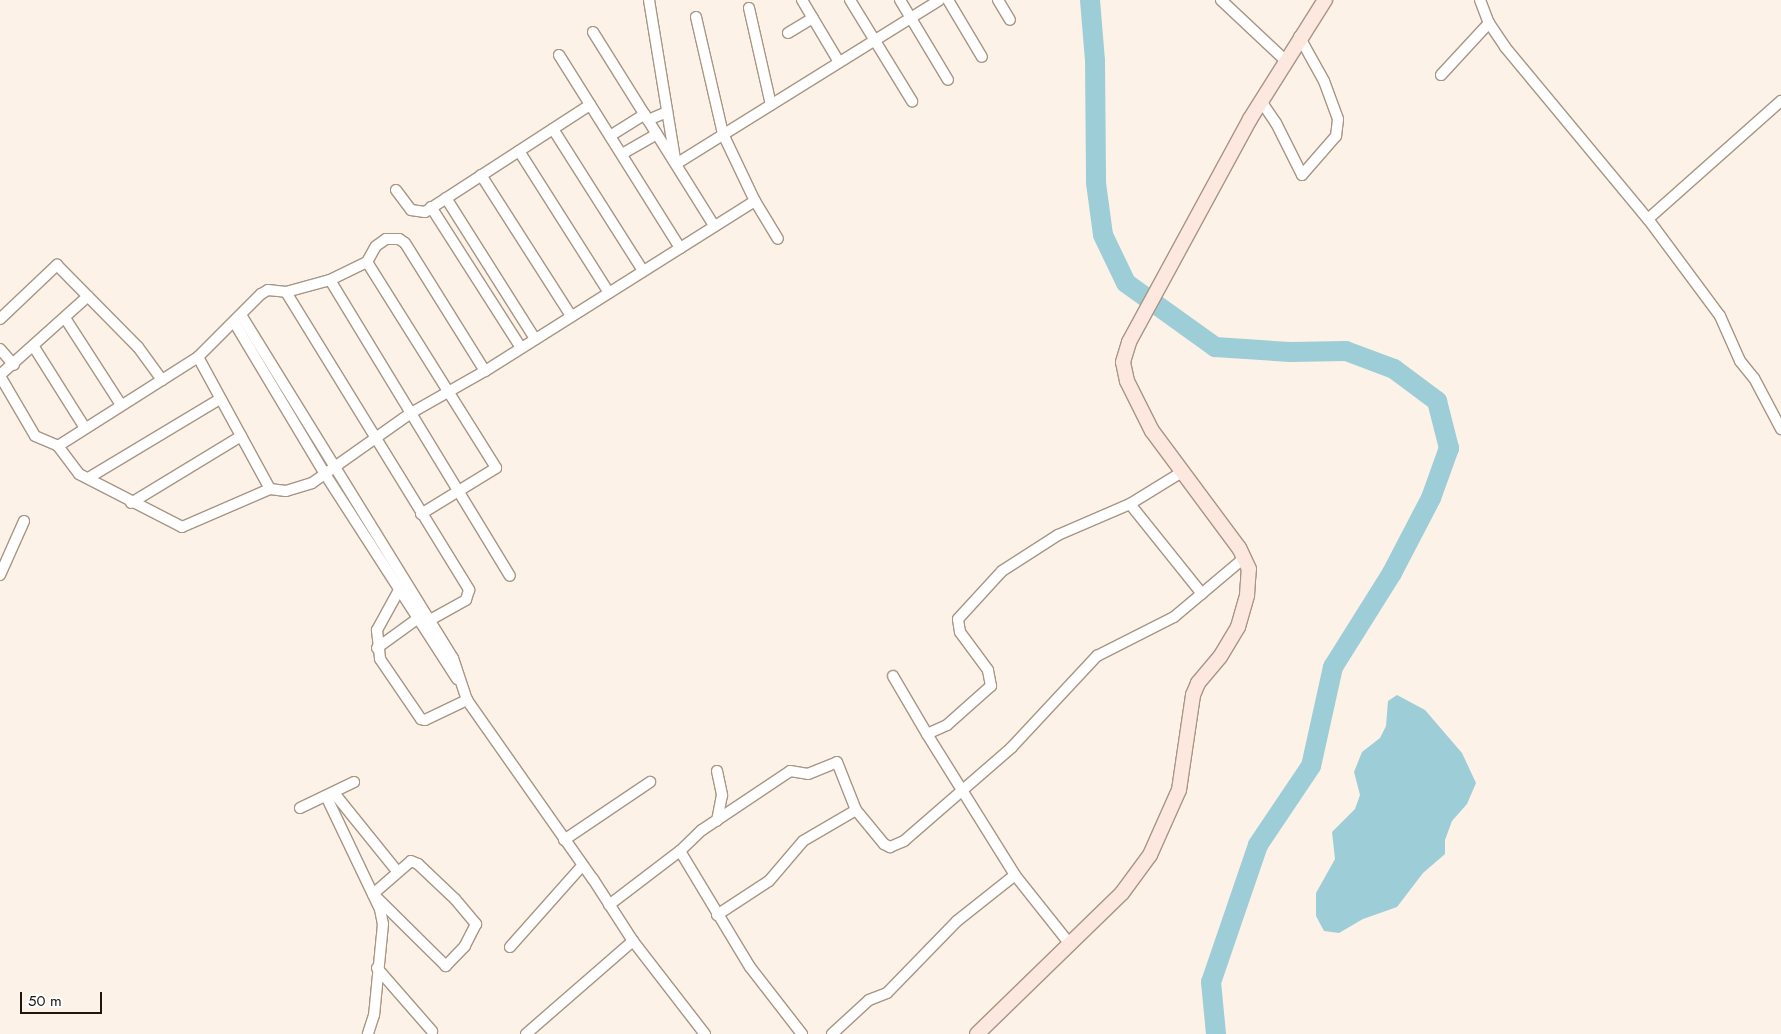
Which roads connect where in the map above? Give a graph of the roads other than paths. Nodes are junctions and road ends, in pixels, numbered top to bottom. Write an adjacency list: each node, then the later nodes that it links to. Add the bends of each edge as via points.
1 (649, 0): 32 (street)
2 (802, 0): 13 (street)
3 (850, 0): 20 (street)
4 (900, 0): 14 (street)
5 (939, 0): 14 (street)
6 (948, 0): 22 (street)
7 (998, 0): 15 (street)
8 (1221, 0): 23 (street)
9 (1325, 0): 19 (street)
10 (1480, 0): 16 (street)
11 (749, 8): 31 (street)
12 (696, 17): 36 (street)
13 (813, 18): 18 (street); 24 (street)
14 (910, 18): 20 (street); 26 (street)
15 (1010, 20)
16 (1489, 23): 25 (street); 46 (street, via 1505,48)
17 (593, 32): 33 (street)
18 (788, 33)
19 (1299, 36): 23 (street); 28 (street, via 1324,81 1338,119 1336,136 1302,174)
20 (874, 40): 24 (street); 27 (street)
21 (559, 55): 30 (street)
22 (982, 56)
23 (1285, 60): 28 (street)
24 (839, 62): 31 (street)
25 (1441, 75)
26 (948, 80)
27 (912, 101)
28 (1261, 101): 79 (street, via 1128,342 1123,362 1127,381 1152,431)
29 (1781, 101): 46 (street)
30 (590, 105): 34 (street); 37 (street)
31 (771, 105): 36 (street)
32 (667, 112): 33 (street); 40 (street)
33 (646, 117): 35 (street); 37 (street)
34 (553, 129): 38 (street); 51 (street)
35 (657, 134): 39 (street); 40 (street)
36 (723, 134): 40 (street); 44 (street)
37 (610, 136): 39 (street)
38 (519, 151): 41 (street); 54 (street)
39 (622, 154): 49 (street)
40 (676, 164): 47 (street)
41 (481, 175): 43 (street); 56 (street)
42 (396, 190): 45 (street, via 411,210 425,212)
43 (446, 198): 45 (street); 60 (street)
44 (755, 201): 47 (street); 48 (street)
45 (431, 207): 62 (street)
46 (1648, 219): 74 (street, via 1720,316 1740,362 1754,378)
47 (714, 226): 49 (street)
48 (778, 239)
49 (680, 248): 51 (street)
50 (367, 262): 52 (street); 66 (street, via 376,246 386,239 399,239 405,243); 69 (street)
51 (643, 271): 54 (street)
52 (330, 280): 53 (street); 72 (street)
53 (286, 292): 59 (street, via 268,290); 76 (street)
54 (608, 293): 56 (street)
55 (88, 296): 57 (street); 58 (street, via 55,264); 68 (street, via 138,347)
56 (572, 316): 60 (street)
57 (65, 318): 61 (street); 71 (street)
58 (0, 319)
59 (237, 319): 64 (street); 78 (street); 80 (street)
60 (535, 339): 62 (street)
61 (34, 347): 65 (street); 73 (street)
62 (521, 348): 66 (street)
63 (0, 349): 65 (street)
64 (198, 357): 68 (street); 70 (street)
65 (14, 365): 67 (street)
66 (485, 371): 69 (street)
67 (0, 375): 77 (street, via 35,436)
68 (162, 380): 71 (street)
69 (449, 390): 72 (street); 83 (street, via 496,468)
70 (220, 399): 75 (street); 81 (street)
71 (121, 405): 73 (street)
72 (411, 412): 76 (street); 83 (street)
73 (85, 428): 77 (street)
74 (1781, 429)
75 (241, 436): 82 (street); 84 (street)
76 (373, 438): 78 (street); 86 (street)
77 (58, 446): 81 (street, via 79,474)
78 (333, 466): 80 (street); 94 (street)
79 (1182, 472): 85 (street); 88 (street)
80 (325, 474): 82 (street, via 301,487 286,491); 91 (street)
81 (90, 477): 84 (street)
82 (270, 489): 84 (street, via 182,527)
83 (459, 490): 86 (street); 90 (street)
84 (131, 503)
85 (1130, 504): 92 (street); 99 (street, via 1058,535 1002,571 958,619 960,632 988,670 991,686 947,725)
86 (421, 514): 94 (street, via 469,590 466,600)
87 (24, 521): 89 (street)
88 (1244, 558): 92 (street); 117 (street, via 1250,570 1250,580 1242,614 1232,640 1198,683 1193,695 1179,790 1164,829 1130,883)
89 (0, 575)
90 (510, 576)
91 (399, 590): 93 (street); 95 (street, via 379,622)
92 (1202, 594): 103 (street, via 1160,626 1097,656 1012,747)
93 (417, 619): 95 (street); 97 (street)
94 (430, 620): 97 (street, via 453,658)
95 (377, 648): 98 (street, via 380,659 421,719)
96 (893, 676): 99 (street)
97 (461, 683): 98 (street)
98 (467, 700): 108 (street)
99 (927, 734): 103 (street)
100 (717, 771): 107 (street, via 722,795)
101 (354, 782): 104 (street)
102 (650, 782): 108 (street)
103 (961, 790): 106 (street, via 904,841 890,847); 112 (street)
104 (330, 795): 105 (street); 111 (street); 113 (street)
105 (300, 808)
106 (856, 810): 107 (street, via 839,766 833,762 808,774 790,771); 115 (street, via 803,841 769,881)
107 (717, 821): 109 (street)
108 (564, 840): 110 (street)
109 (680, 851): 114 (street); 115 (street)
110 (582, 866): 114 (street); 118 (street)
111 (397, 871): 113 (street); 113 (street, via 411,862 418,864 476,924 453,962 446,966 440,963)
112 (1015, 875): 117 (street); 125 (street, via 957,921 887,994 869,1000)
113 (373, 894): 119 (street, via 383,924)
114 (609, 905): 116 (street)
115 (716, 915): 124 (street, via 772,998)
116 (633, 941): 122 (street); 123 (street)
117 (1068, 943): 126 (street)
118 (510, 947)
119 (377, 968): 120 (street); 121 (street, via 374,1015)
120 (432, 1031)
121 (368, 1034)
122 (526, 1034)
123 (705, 1034)
124 (802, 1034)
125 (832, 1034)
126 (977, 1034)

